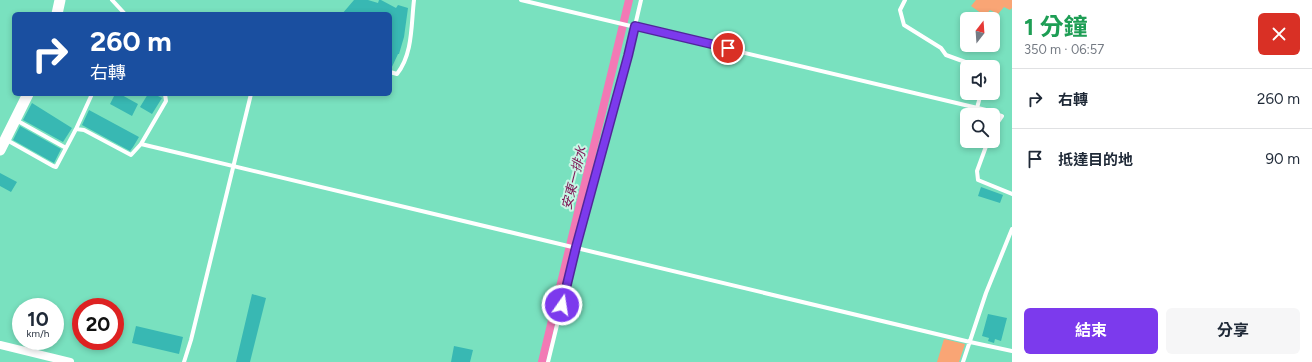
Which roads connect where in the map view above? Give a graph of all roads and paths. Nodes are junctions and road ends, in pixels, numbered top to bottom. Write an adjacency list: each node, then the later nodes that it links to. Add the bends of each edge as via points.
1 (60, 0): 7 (street)
2 (112, 0): 8 (lane)
3 (414, 0): 11 (lane, via 410,44 403,66 397,74)
4 (521, 0): 9 (lane)
5 (641, 0): 9 (lane)
6 (905, 0): 10 (lane, via 900,10 904,25 941,48 946,55)
7 (57, 12)
8 (123, 12)
9 (635, 26): 17 (lane); 27 (lane)
10 (960, 60)
11 (392, 73)
12 (27, 96): 18 (street)
13 (91, 96): 19 (lane)
14 (165, 96): 21 (lane, via 166,101)
15 (251, 96): 24 (lane)
16 (980, 100): 17 (lane)
17 (977, 108)
18 (15, 120): 20 (street); 22 (lane)
19 (76, 129): 21 (lane, via 84,130 132,155); 22 (lane)
20 (2, 144): 22 (lane, via 56,167)
21 (141, 144): 24 (lane)
22 (66, 148)
23 (986, 148): 25 (lane, via 977,172 978,180)
24 (234, 166): 27 (lane); 32 (lane, via 192,340)
25 (1012, 194)
26 (1012, 229): 28 (lane, via 986,293)
27 (576, 247): 28 (lane); 33 (lane)
28 (970, 342): 30 (lane); 34 (lane)
29 (0, 345): 31 (street)
30 (1012, 351)
31 (70, 362)
32 (184, 362)
33 (548, 362)
34 (963, 362)

